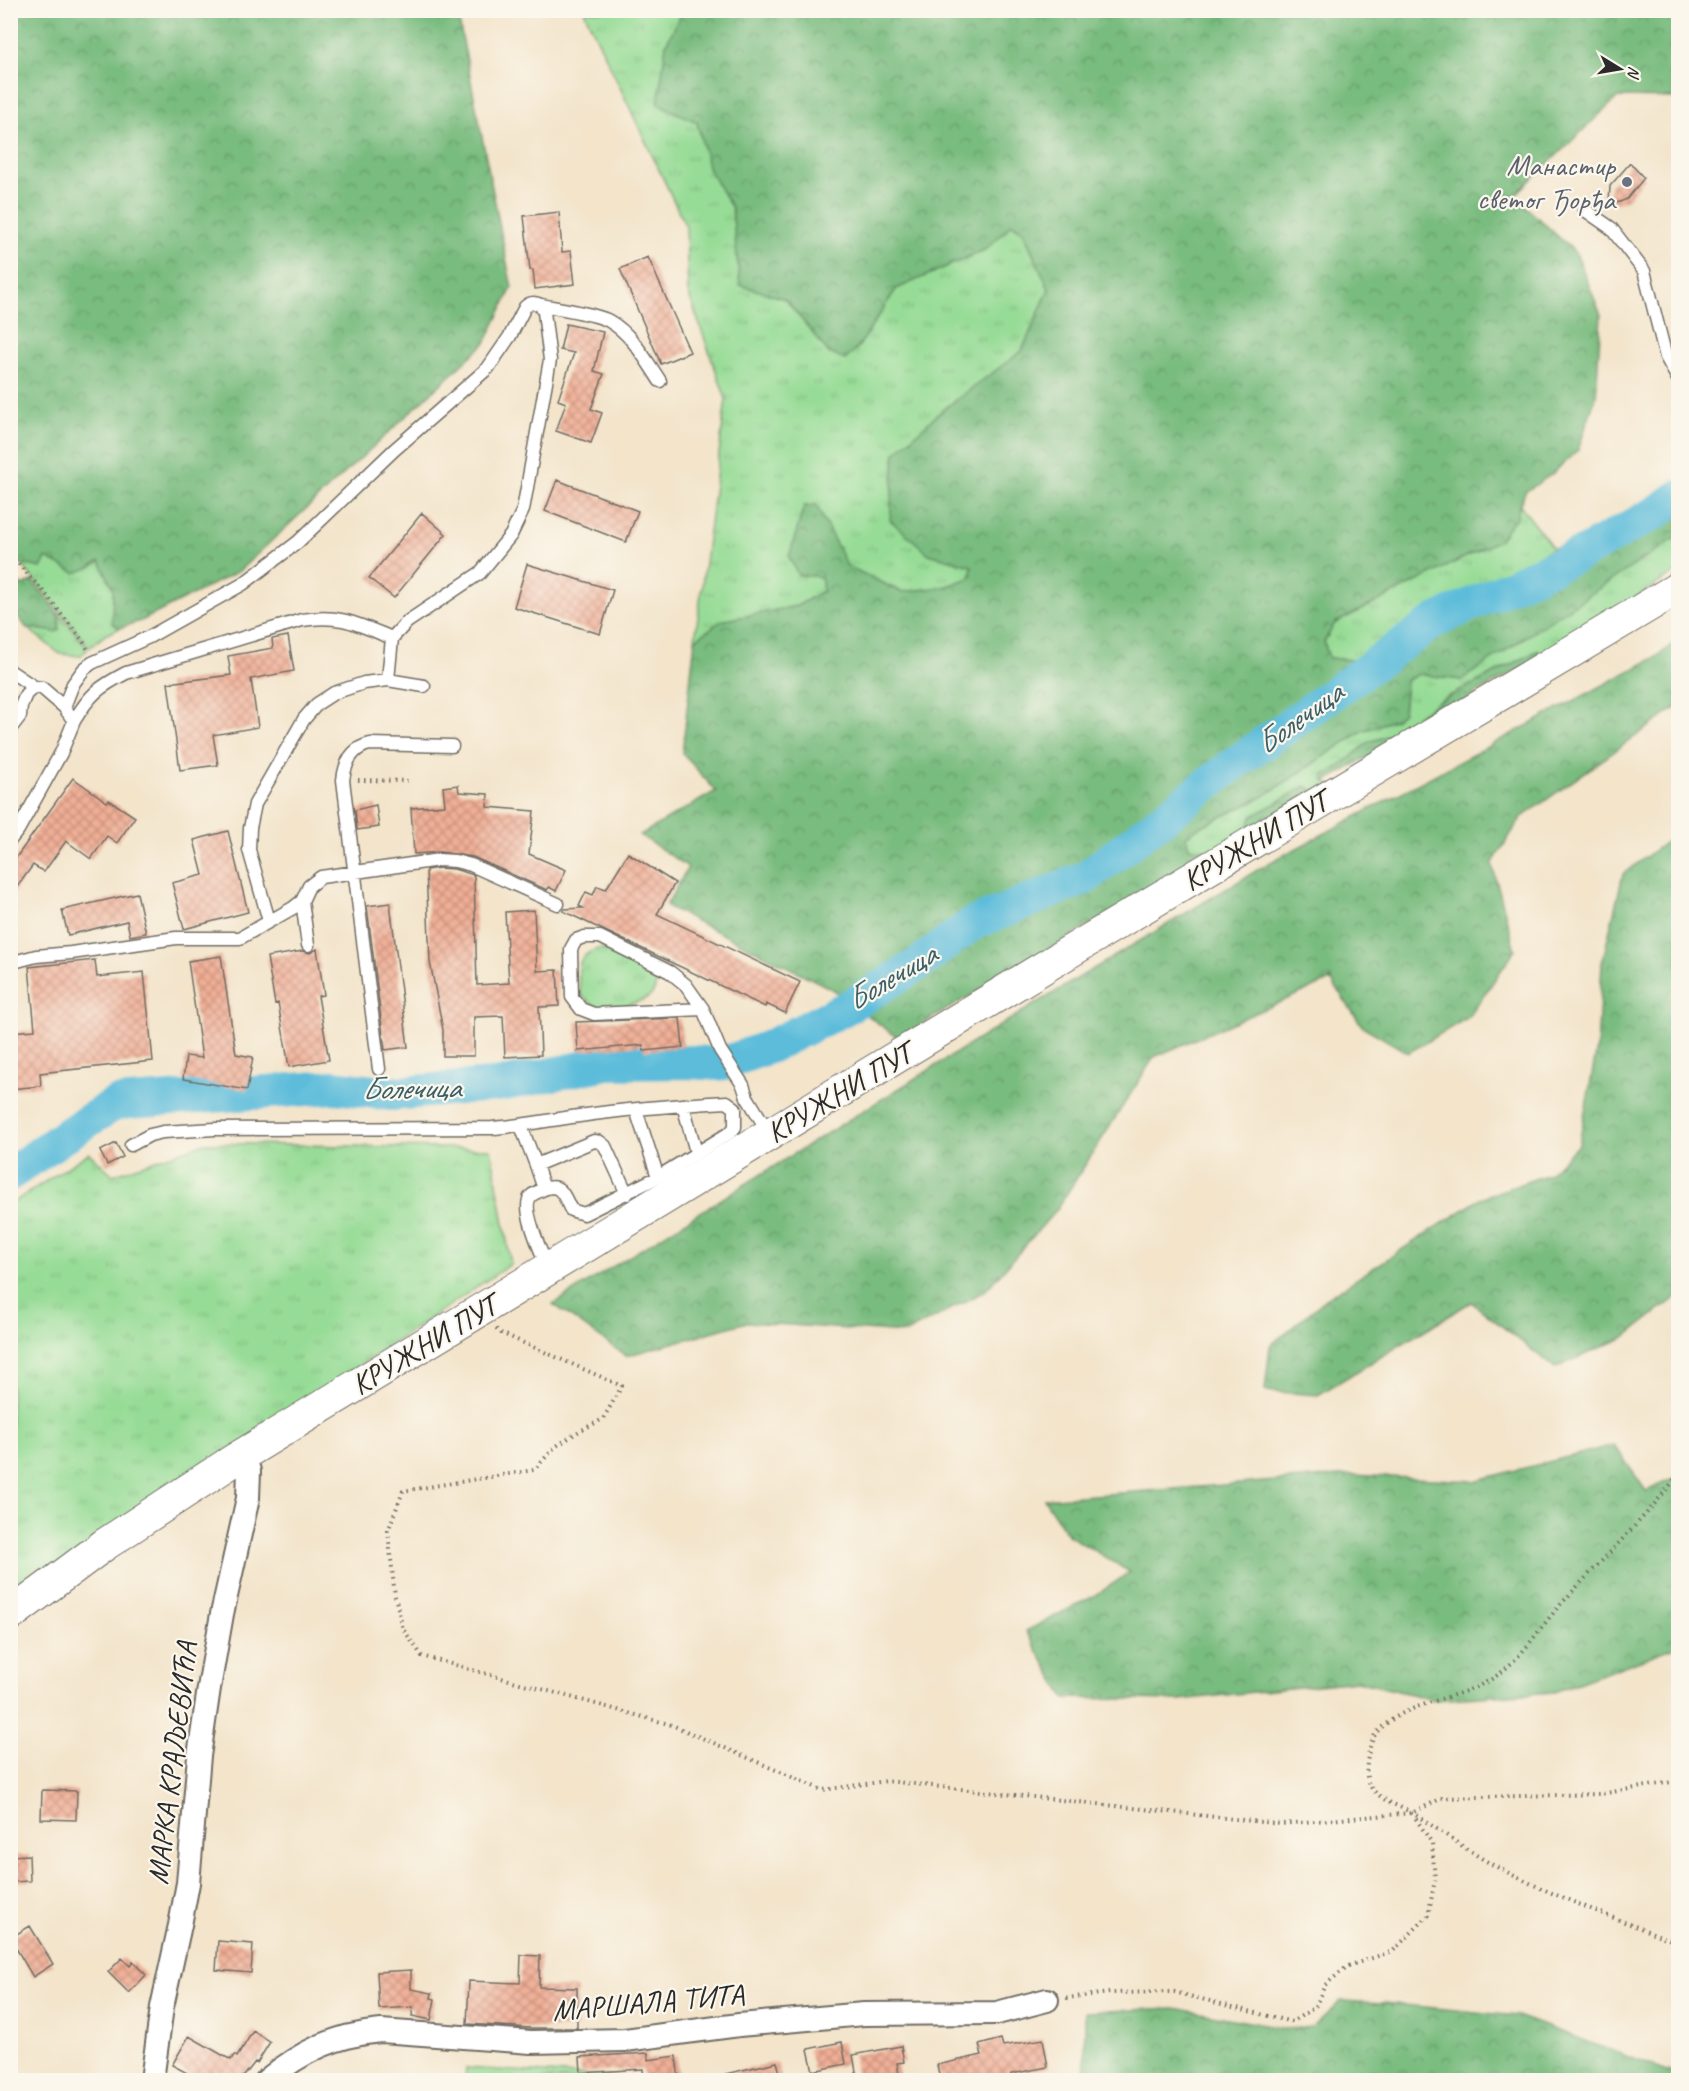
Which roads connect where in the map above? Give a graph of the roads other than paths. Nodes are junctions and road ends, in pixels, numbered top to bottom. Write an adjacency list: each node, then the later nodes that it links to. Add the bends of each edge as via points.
1 (1585, 210): 3 (lane, via 1611,228 1644,271 1666,357)
2 (541, 305): 4 (lane, via 608,320 634,344); 6 (lane, via 550,360 523,510 511,535 480,573 407,622); 11 (lane, via 528,304 488,368 394,450 298,543 243,584 149,638 92,663 73,684)
3 (1678, 379)
4 (660, 381)
5 (1678, 588): 27 (main road, КРУЖНИ ПУТ)
6 (392, 638): 8 (lane); 12 (lane, via 345,618 302,620 126,673 87,699)
7 (10, 671): 10 (lane)
8 (388, 680): 9 (lane); 19 (lane, via 334,693 317,704 304,719 255,804 249,850)
9 (424, 686)
10 (34, 687): 11 (lane, via 42,688); 13 (lane, via 26,694 20,716)
11 (64, 707): 12 (lane)
12 (74, 721): 15 (lane, via 61,753)
13 (10, 729)
14 (452, 746): 16 (lane, via 370,744 351,754 343,780)
15 (10, 840)
16 (353, 872): 17 (lane, via 321,877 309,886); 18 (lane, via 454,861); 23 (lane)
17 (302, 901): 19 (lane); 20 (lane)
18 (558, 904)
19 (268, 921): 21 (lane, via 240,938 176,938 36,956)
20 (308, 945)
21 (10, 963)
22 (703, 1008): 22 (lane, via 686,985 670,972 600,938 576,940 571,949 572,997 581,1009 594,1014); 27 (lane, via 720,1050)
23 (379, 1069)
24 (683, 1105): 25 (lane); 29 (lane); 29 (lane, via 727,1102 735,1108 735,1127 731,1132)
25 (636, 1110): 26 (lane); 31 (lane)
26 (521, 1126): 28 (lane, via 164,1132); 30 (lane)
27 (770, 1135): 34 (main road, КРУЖНИ ПУТ)
28 (131, 1145)
29 (696, 1152): 31 (lane)
30 (536, 1165): 32 (lane); 33 (lane, via 600,1142)
31 (658, 1177): 33 (lane)
32 (544, 1189): 33 (lane, via 557,1188 571,1210 584,1214); 34 (lane, via 531,1195 527,1212)
33 (627, 1194)
34 (548, 1270): 35 (main road, КРУЖНИ ПУТ)
35 (244, 1454): 36 (main road, КРУЖНИ ПУТ, via 104,1545); 38 (street, МАРКА КРАЉЕВИЋА, via 249,1471 248,1498 208,1698 188,1883 162,2007)
36 (10, 1615)
37 (1047, 2000): 39 (street, МАРШАЛА ТИТА, via 997,2013 864,2014 625,2040 531,2042 360,2032 323,2043)
38 (152, 2080)
39 (267, 2080)

